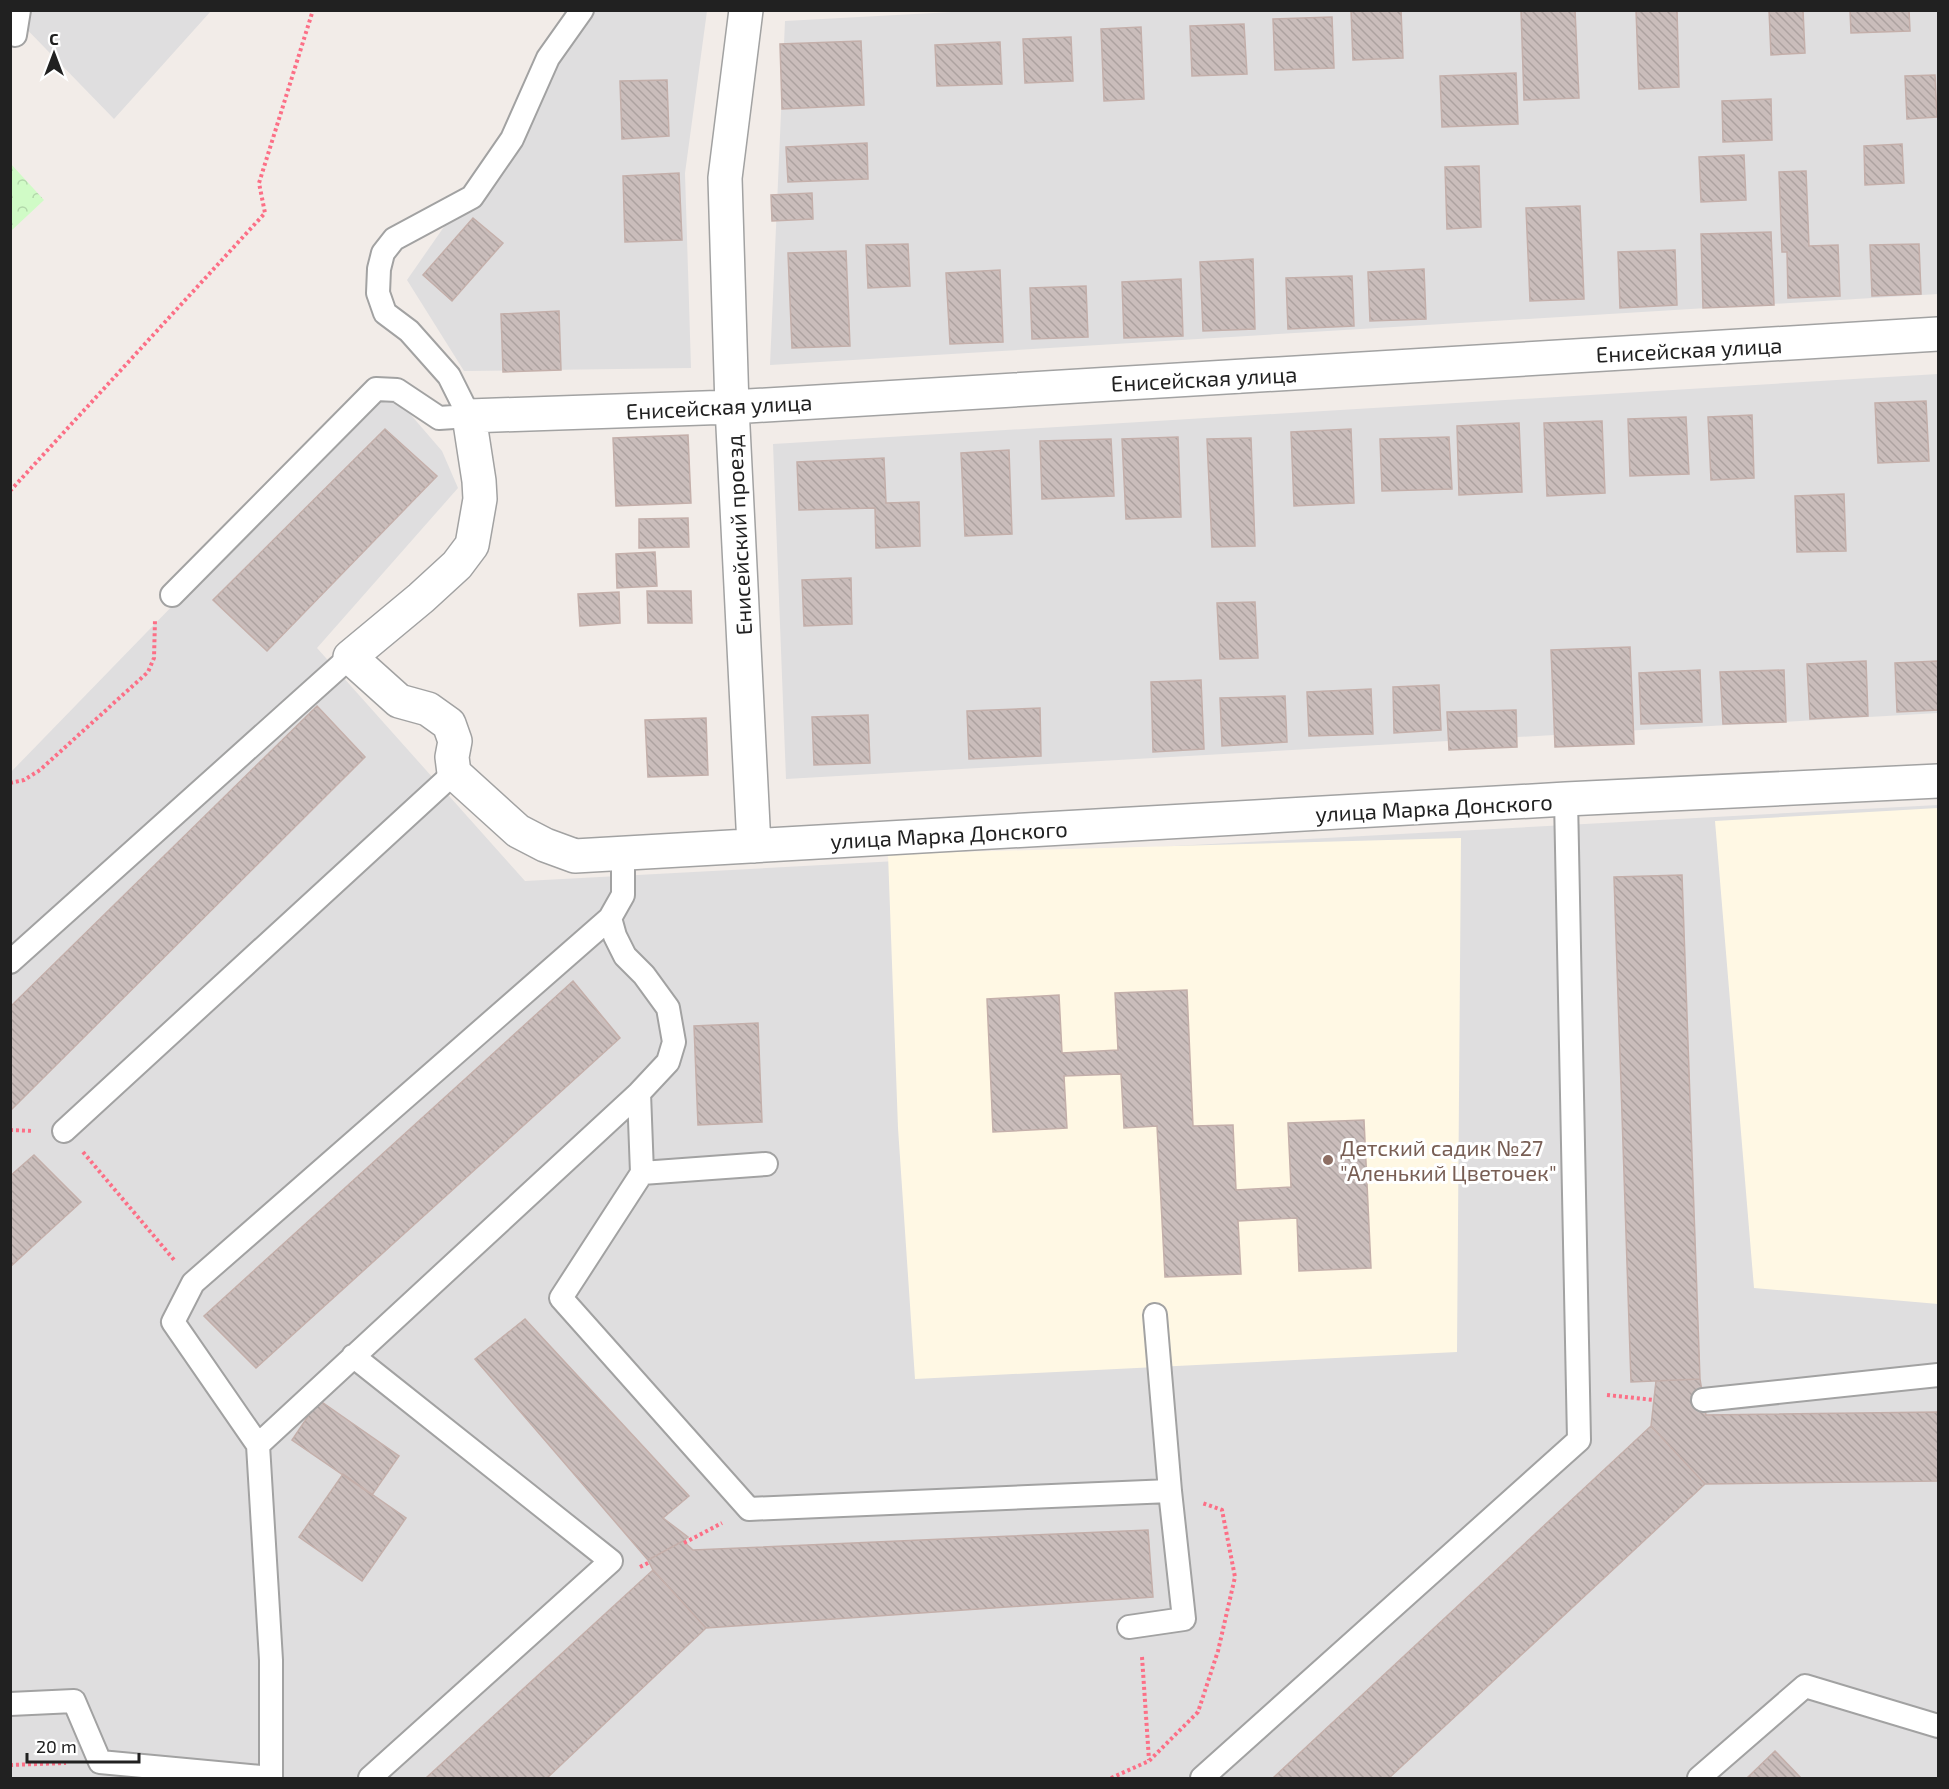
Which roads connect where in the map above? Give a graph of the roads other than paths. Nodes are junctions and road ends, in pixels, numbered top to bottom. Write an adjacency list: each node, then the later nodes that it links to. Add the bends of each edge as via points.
1 (19, 10): 4 (lane)
2 (582, 10): 7 (lane, via 548,58 512,139 472,197 394,239 383,253 378,293 385,313 410,331 449,376)
3 (746, 10): 6 (street, Енисейский проезд, via 724,178)
4 (15, 36)
5 (1938, 334): 6 (street, Енисейская улица)
6 (732, 407): 7 (street, Енисейская улица); 13 (street, Енисейский проезд)
7 (469, 416): 8 (lane, via 440,418 397,390 376,389); 9 (street, via 480,499 472,545 457,566)
8 (172, 595)
9 (350, 657): 10 (street, via 399,701 428,709 449,724 455,741); 16 (lane)
10 (454, 773): 14 (street, улица Марка Донского, via 518,831 545,845 575,856); 18 (lane)
11 (1938, 781): 12 (street, улица Марка Донского)
12 (1566, 799): 13 (street, улица Марка Донского); 32 (lane, via 1579,1440)
13 (754, 846): 14 (street, улица Марка Донского)
14 (623, 855): 15 (lane, via 623,895)
15 (610, 918): 17 (lane, via 625,956 668,1008 674,1042 669,1062); 25 (lane, via 193,1283 173,1322)
16 (10, 962)
17 (639, 1093): 20 (lane); 22 (lane)
18 (64, 1131)
19 (766, 1164): 20 (lane)
20 (642, 1173): 26 (lane, via 561,1298 749,1509)
21 (1155, 1315): 26 (lane)
22 (353, 1356): 25 (lane); 31 (lane, via 611,1561)
23 (1938, 1375): 24 (lane)
24 (1703, 1400)
25 (258, 1444): 30 (lane, via 271,1660)
26 (1170, 1491): 27 (lane, via 1184,1619)
27 (1135, 1626)
28 (10, 1704): 30 (lane, via 74,1701 100,1762)
29 (1938, 1726): 33 (lane, via 1805,1686)
30 (271, 1778)
31 (370, 1779)
32 (1202, 1779)
33 (1699, 1779)

